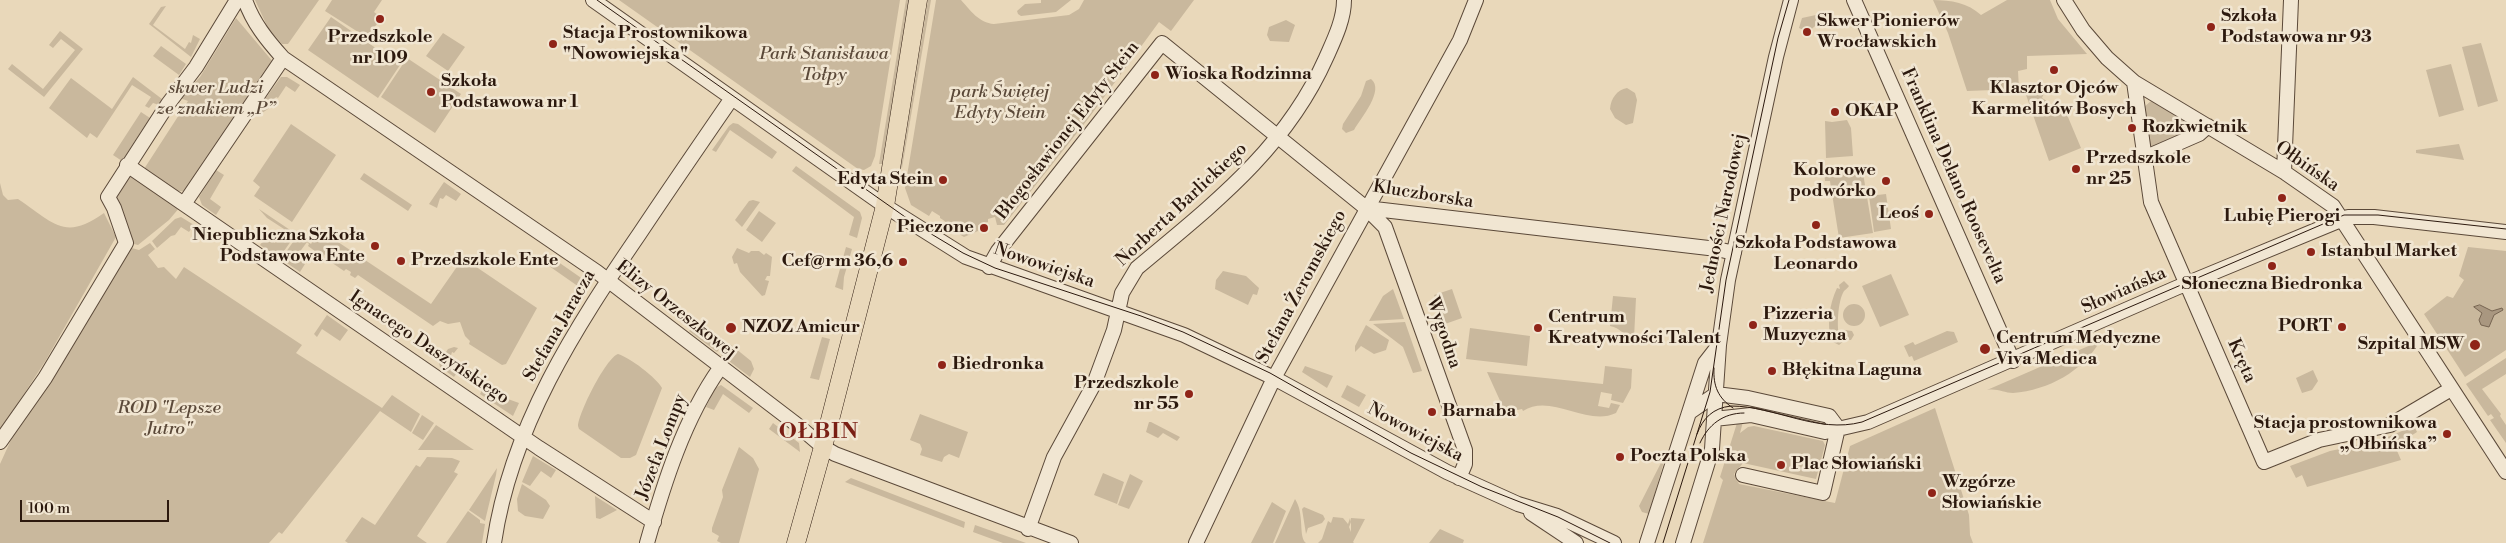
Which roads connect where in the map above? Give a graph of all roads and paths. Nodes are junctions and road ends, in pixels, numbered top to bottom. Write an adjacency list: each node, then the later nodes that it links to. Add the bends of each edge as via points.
1 (237, 0): 18 (street, via 196,67)
2 (245, 0): 12 (street, Elizy Orzeszkowej, via 258,28)
3 (593, 0): 14 (street, Nowowiejska)
4 (918, 0): 21 (main road)
5 (1344, 0): 16 (street, Norberta Barlickiego, via 1334,39 1313,87)
6 (1476, 0): 22 (street, Stefana Żeromskiego, via 1460,40)
7 (1791, 0): 25 (street, Jedności Narodowej)
8 (2064, 0): 13 (street, Ołbińska, via 2083,30)
9 (2290, 0): 19 (street)
10 (1860, 2): 31 (street, Franklina Delano Roosevelta)
11 (1162, 43): 16 (street, Kluczborska); 26 (street, Błogosławionej Edyty Stein, via 998,251)
12 (282, 58): 20 (street); 27 (street, Elizy Orzeszkowej, via 450,170)
13 (2134, 82): 15 (street, Ołbińska); 17 (street, Kręta)
14 (732, 98): 21 (street, Nowowiejska); 27 (street, Stefana Jaracza)
15 (2208, 126): 17 (street, via 2199,134); 19 (street, Ołbińska)
16 (1278, 138): 22 (street, Kluczborska); 29 (street, Norberta Barlickiego, via 1224,195 1137,268 1125,285)
17 (2144, 158): 28 (street, Kręta, via 2151,202)
18 (127, 165): 20 (street, Ignacego Daszyńskiego); 40 (street, via 108,198 126,243 45,378)
19 (2284, 172): 23 (street, Ołbińska, via 2333,206)
20 (184, 204): 39 (street, Ignacego Daszyńskiego)
21 (885, 206): 26 (street, Nowowiejska, via 943,245); 41 (main road)
22 (1366, 208): 25 (street, Kluczborska); 33 (street, Stefana Żeromskiego); 44 (street, Wygodna, via 1385,227 1465,450 1465,464)
23 (2340, 219): 24 (street, Słowiańska, via 2366,217); 28 (street, Słowiańska); 34 (street, Ołbińska)
24 (2506, 232)
25 (1734, 253): 30 (street, Jedności Narodowej)
26 (989, 268): 29 (street, Nowowiejska)
27 (607, 281): 32 (street, Elizy Orzeszkowej); 39 (street, Stefana Jaracza, via 556,364)
28 (2187, 284): 31 (street, Słowiańska); 34 (street, Kręta, via 2264,462 2320,440 2390,425)
29 (1118, 310): 33 (street, Nowowiejska, via 1184,335); 47 (street, Norberta Barlickiego, via 1094,384 1054,457)
30 (1719, 345): 35 (street, Jedności Narodowej); 36 (street, Jedności Narodowej, via 1705,364)
31 (2013, 361): 38 (street, Słowiańska, via 1888,414)
32 (720, 368): 41 (street, Elizy Orzeszkowej); 46 (street, Józefa Lompy, via 702,395 684,433)
33 (1274, 378): 44 (street, Nowowiejska); 52 (street, Stefana Żeromskiego)
34 (2451, 389): 42 (street, Ołbińska)
35 (1716, 394): 36 (street); 37 (street, Jedności Narodowej); 38 (street, via 1829,416)
36 (1690, 412): 55 (street, Jedności Narodowej)
37 (1714, 419): 38 (street, Słowiańska, via 1751,415 1825,432); 56 (street, Jedności Narodowej, via 1712,449)
38 (1838, 428): 43 (street, via 1823,493)
39 (523, 436): 46 (street, Ignacego Daszyńskiego); 48 (street, Stefana Jaracza, via 509,476)
40 (0, 442)
41 (823, 447): 47 (street, Elizy Orzeszkowej, via 868,468); 50 (main road)
42 (2506, 472)
43 (1743, 476)
44 (1458, 478): 45 (street, Nowowiejska)
45 (1518, 504): 53 (street, Nowowiejska); 54 (street, Nowowiejska, via 1557,516)
46 (654, 522): 49 (street, Józefa Lompy)
47 (1028, 529): 51 (street, Elizy Orzeszkowej)
48 (494, 543)
49 (647, 543)
50 (796, 543)
51 (1071, 543)
52 (1196, 543)
53 (1576, 543)
54 (1614, 543)
55 (1646, 543)
56 (1683, 543)

